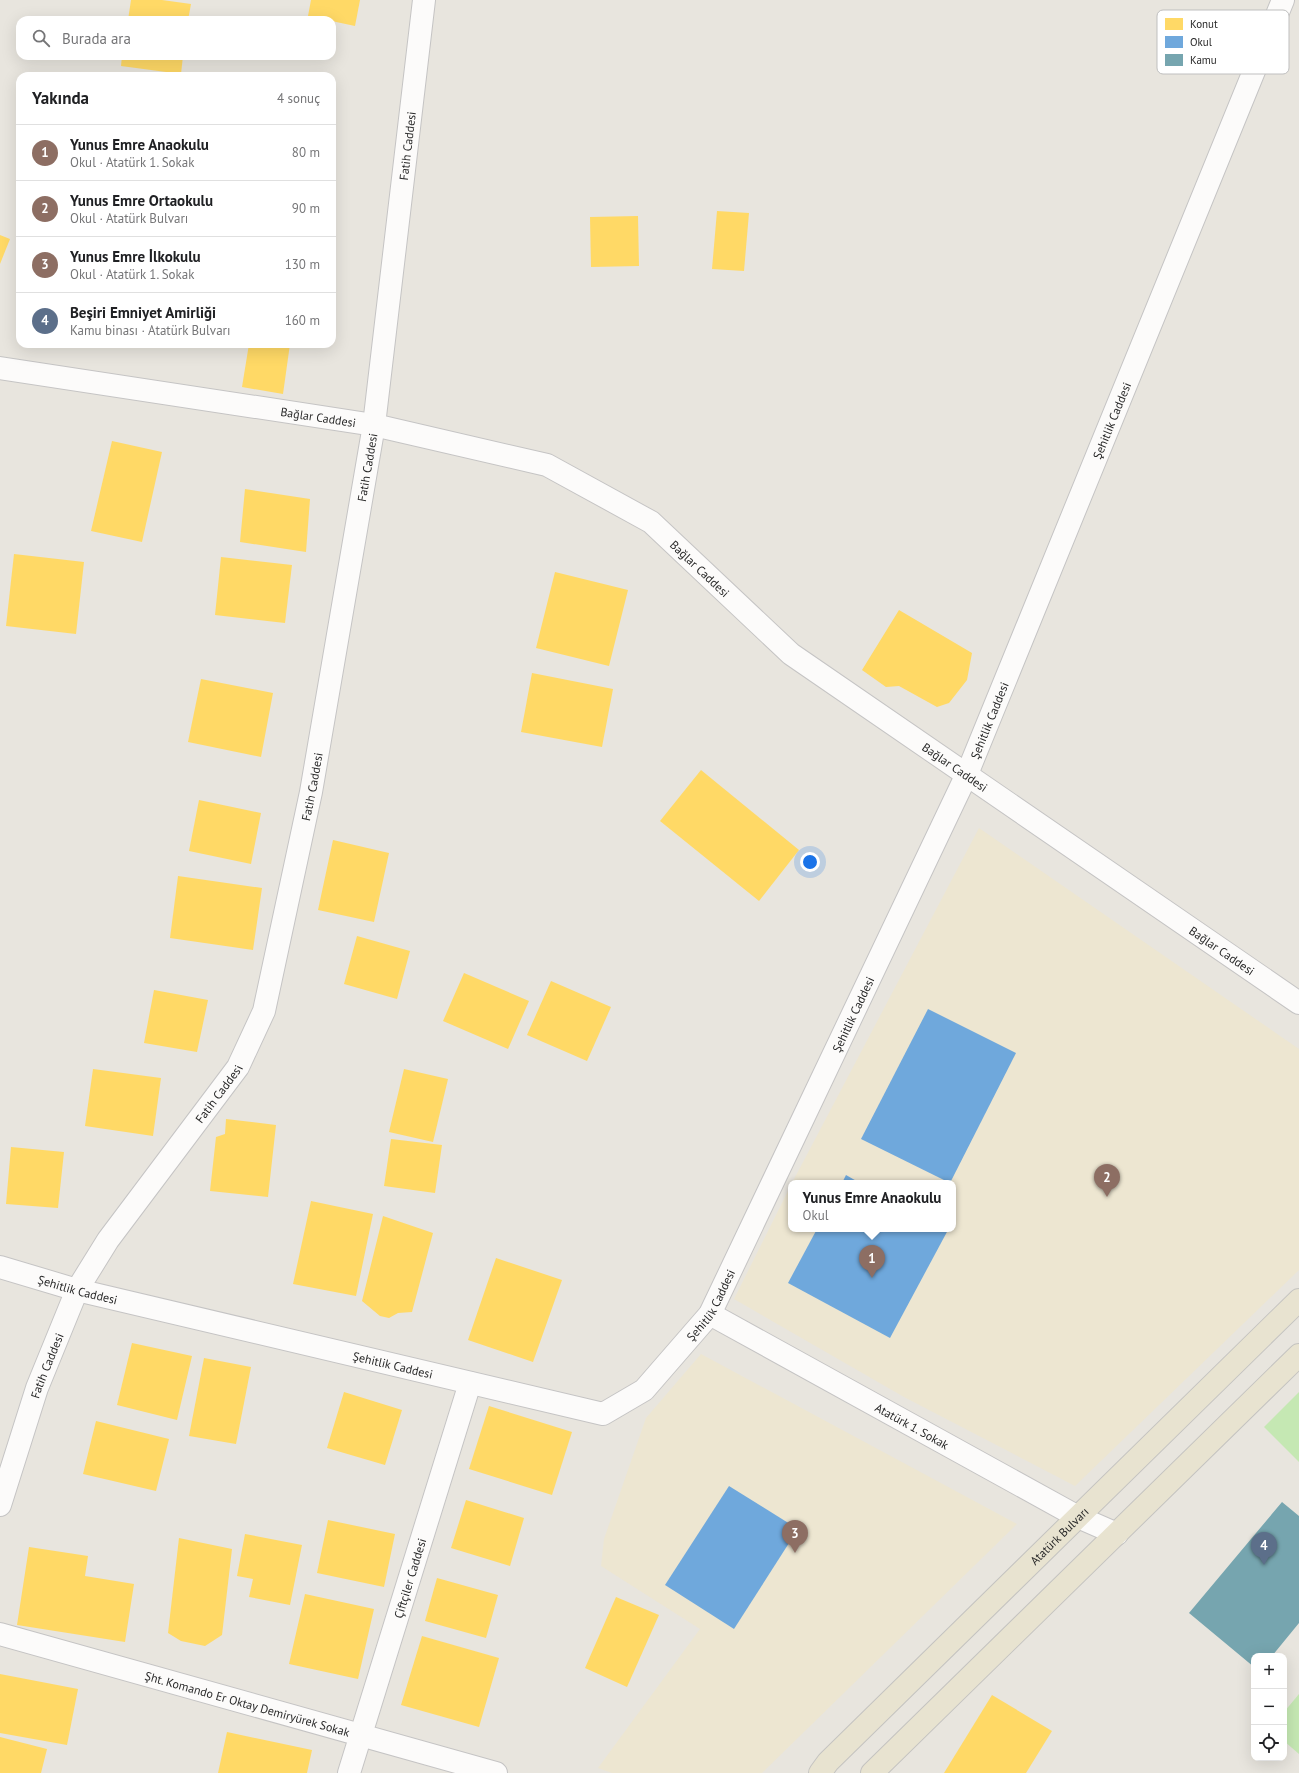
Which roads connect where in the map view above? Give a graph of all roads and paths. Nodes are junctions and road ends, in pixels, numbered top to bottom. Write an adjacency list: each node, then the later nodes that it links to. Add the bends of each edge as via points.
1 (424, 0): 6 (street, Fatih Caddesi)
2 (1283, 0): 3 (street, Şehitlik Caddesi)
3 (1279, 10)
4 (1252, 74): 7 (street, Şehitlik Caddesi)
5 (0, 368): 6 (street, Bağlar Caddesi)
6 (374, 425): 7 (street, Bağlar Caddesi, via 547,465 650,522 791,654); 10 (street, Fatih Caddesi, via 311,792 264,1011 238,1067 108,1240)
7 (968, 774): 8 (street, Bağlar Caddesi); 12 (street, Şehitlik Caddesi)
8 (1299, 1003)
9 (0, 1266): 10 (street, Şehitlik Caddesi)
10 (77, 1290): 14 (street, Şehitlik Caddesi); 15 (street, Fatih Caddesi, via 37,1388)
11 (1299, 1300): 16 (main road, Atatürk Bulvarı)
12 (710, 1314): 14 (street, Şehitlik Caddesi, via 644,1390 603,1414); 16 (street, Atatürk 1. Sokak)
13 (1299, 1355): 17 (main road)
14 (470, 1383): 19 (street, Çiftçiler Caddesi)
15 (0, 1505)
16 (1078, 1517): 17 (street, Atatürk 1. Sokak); 22 (main road, Atatürk Bulvarı, via 828,1762)
17 (1117, 1534): 23 (main road)
18 (0, 1634): 19 (street, Şht. Komando Er Oktay Demiryürek Sokak)
19 (360, 1734): 20 (street, Çiftçiler Caddesi); 21 (street, Şht. Komando Er Oktay Demiryürek Sokak)
20 (348, 1773)
21 (496, 1773)
22 (820, 1773)
23 (872, 1773)

